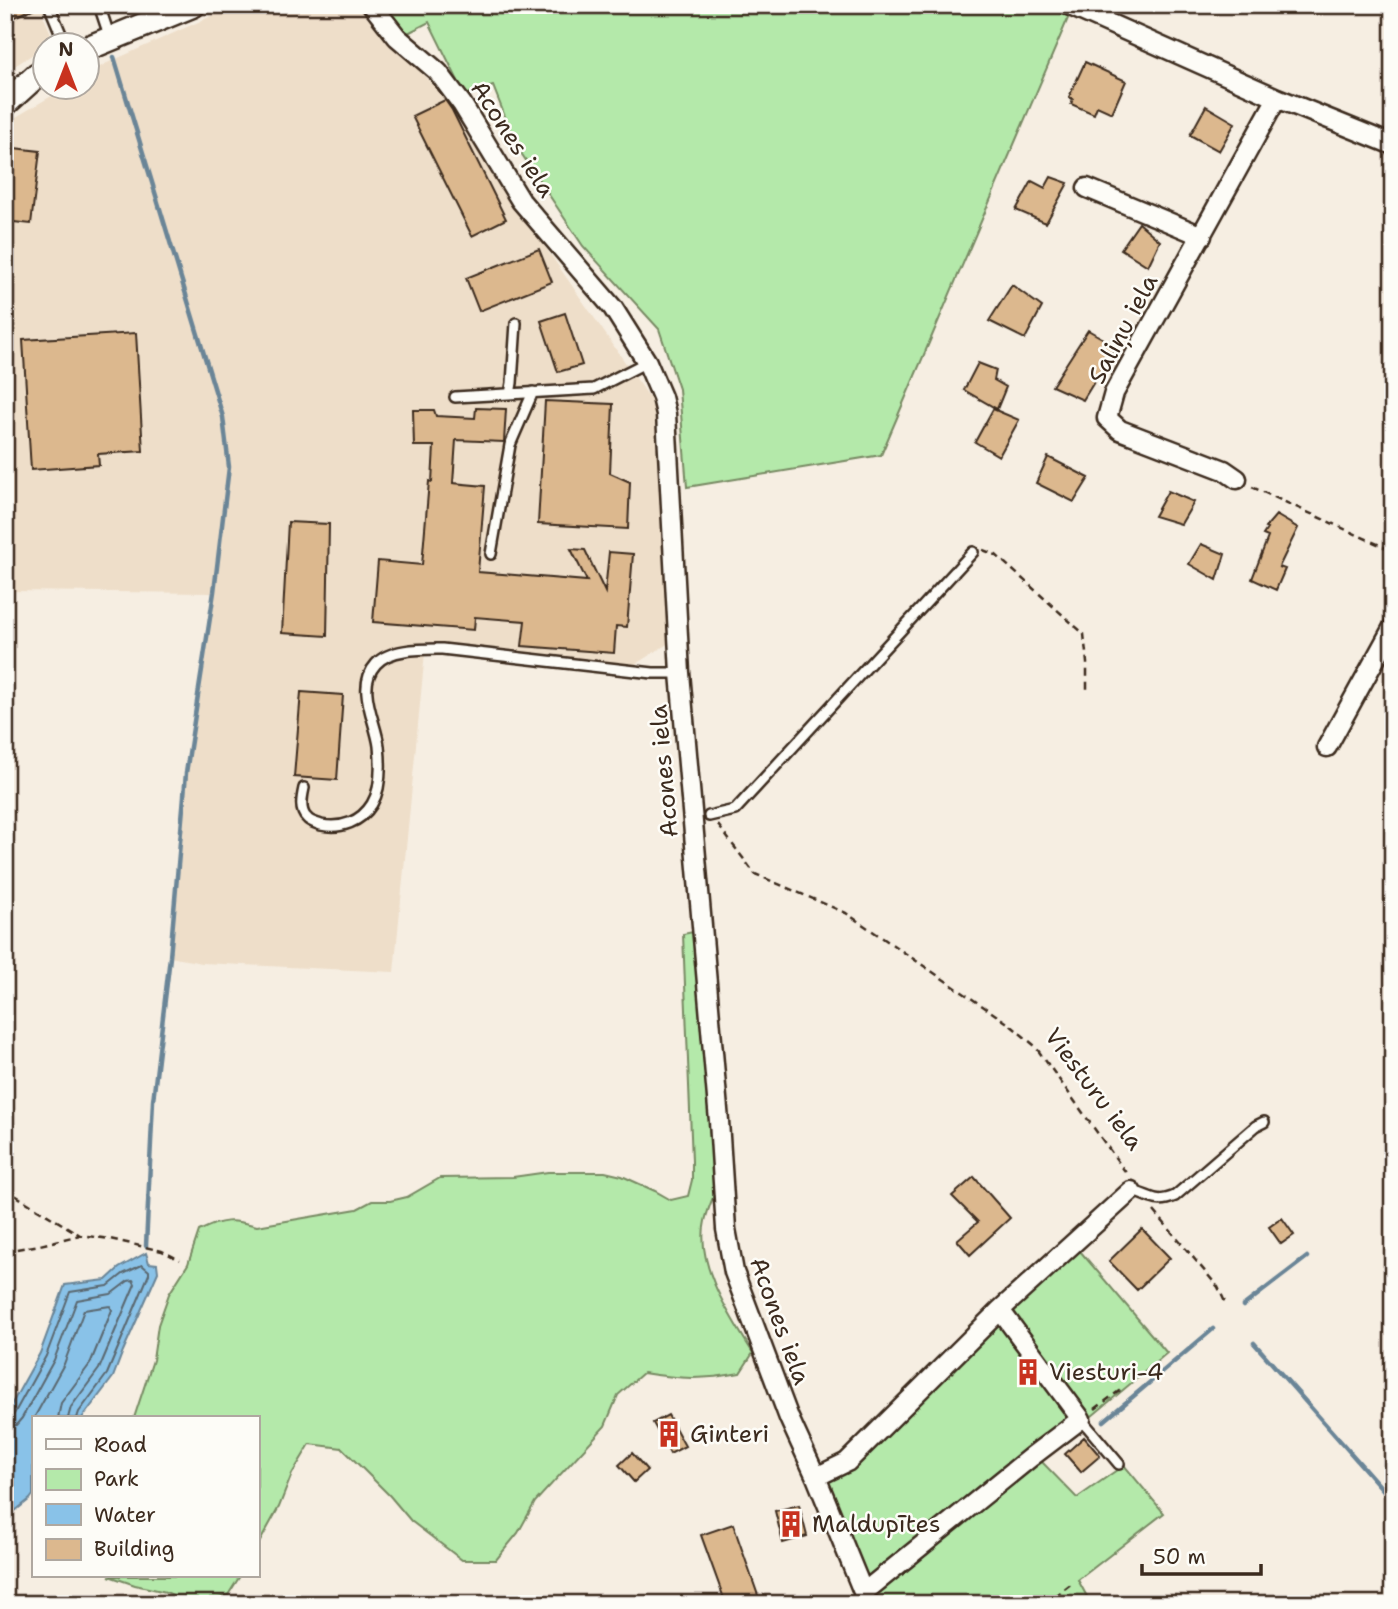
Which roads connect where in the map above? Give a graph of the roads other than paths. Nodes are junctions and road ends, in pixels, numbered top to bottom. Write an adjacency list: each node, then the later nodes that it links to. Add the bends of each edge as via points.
1 (48, 5): 6 (lane)
2 (99, 5): 7 (lane)
3 (193, 5): 7 (street)
4 (372, 5): 16 (street, Acones iela, via 397,37 439,72 521,201 613,308)
5 (1068, 5): 10 (street)
6 (60, 32)
7 (110, 39): 8 (street)
8 (102, 42)
9 (32, 80): 11 (street)
10 (1277, 98): 12 (street); 14 (street, Saliņu iela)
11 (5, 104)
12 (1393, 145)
13 (1087, 188): 14 (street)
14 (1202, 236): 20 (street, Saliņu iela, via 1114,393 1107,418 1120,429)
15 (516, 323): 18 (lane)
16 (647, 362): 17 (lane, via 594,389); 24 (street, Acones iela, via 666,414)
17 (533, 392): 18 (lane); 22 (lane, via 510,444)
18 (510, 394): 19 (lane)
19 (455, 397)
20 (1237, 479)
21 (973, 552): 27 (lane, via 735,810)
22 (491, 554)
23 (1393, 626): 25 (street)
24 (680, 673): 26 (lane, via 653,674 442,649 389,656 377,663 368,681 379,745 379,779 372,804 356,821 322,825 310,821 302,811); 33 (street, Acones iela, via 684,801 719,1121 726,1229 734,1272)
25 (1327, 747)
26 (304, 788)
27 (709, 816)
28 (1264, 1122): 29 (lane, via 1175,1196 1155,1200)
29 (1137, 1192): 30 (street, Viesturu iela)
30 (1000, 1310): 31 (street); 33 (street, Viesturu iela, via 847,1462)
31 (1081, 1419): 32 (lane); 34 (street)
32 (1119, 1464)
33 (816, 1477): 34 (street, Acones iela)
34 (865, 1598)

